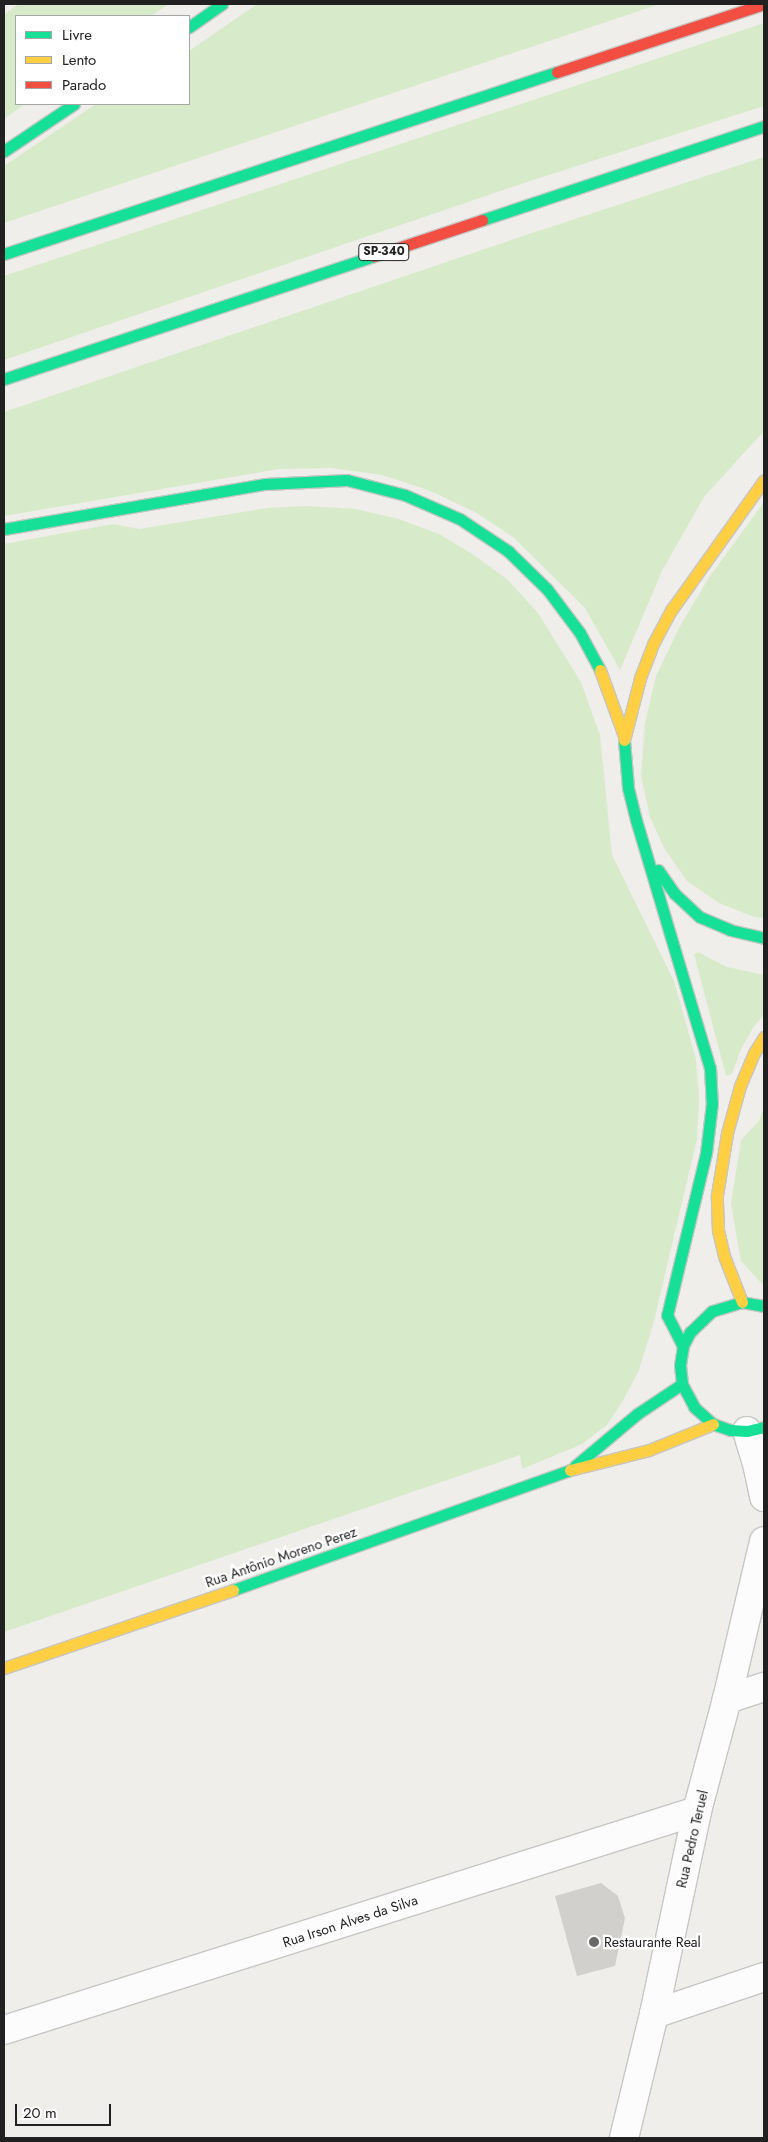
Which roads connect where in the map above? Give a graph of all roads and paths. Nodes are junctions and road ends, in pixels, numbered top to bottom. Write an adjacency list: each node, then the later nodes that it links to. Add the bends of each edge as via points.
1 (222, 4): 3 (main road)
2 (764, 4): 7 (main road)
3 (190, 26)
4 (73, 105): 6 (main road)
5 (764, 126): 8 (main road, SP-340)
6 (4, 151)
7 (4, 254)
8 (4, 378)
9 (764, 480): 11 (main road, via 672,609 653,644 640,678)
10 (4, 529): 11 (main road, via 265,484 347,480 405,495 460,519 508,551 547,589 580,633 605,679)
11 (624, 736): 12 (main road, via 628,788)
12 (644, 850): 13 (main road, via 675,894 700,917 730,930); 17 (main road, via 710,1068 712,1103 706,1153 667,1315)
13 (764, 938)
14 (764, 1037): 15 (main road, via 740,1086 727,1133 717,1195 718,1231)
15 (742, 1302): 16 (main road); 17 (main road, via 727,1305 706,1316 690,1332)
16 (764, 1306)
17 (683, 1346): 18 (main road)
18 (682, 1384): 19 (main road, via 694,1407); 21 (main road, Rua Antônio Moreno Perez, via 637,1414)
19 (714, 1424): 20 (main road, via 730,1430); 21 (main road, Rua Antônio Moreno Perez, via 649,1450)
20 (756, 1429): 22 (street, via 758,1468)
21 (568, 1471): 24 (main road, Rua Antônio Moreno Perez)
22 (764, 1497)
23 (764, 1541): 26 (street, Rua Pedro Teruel)
24 (4, 1668)
25 (764, 1687): 26 (street)
26 (727, 1699): 27 (street, Rua Pedro Teruel)
27 (697, 1811): 29 (street, Rua Pedro Teruel); 30 (street, Rua Irson Alves da Silva)
28 (764, 1977): 29 (street)
29 (654, 2014): 31 (street, Rua Pedro Teruel)
30 (4, 2030)
31 (624, 2138)

